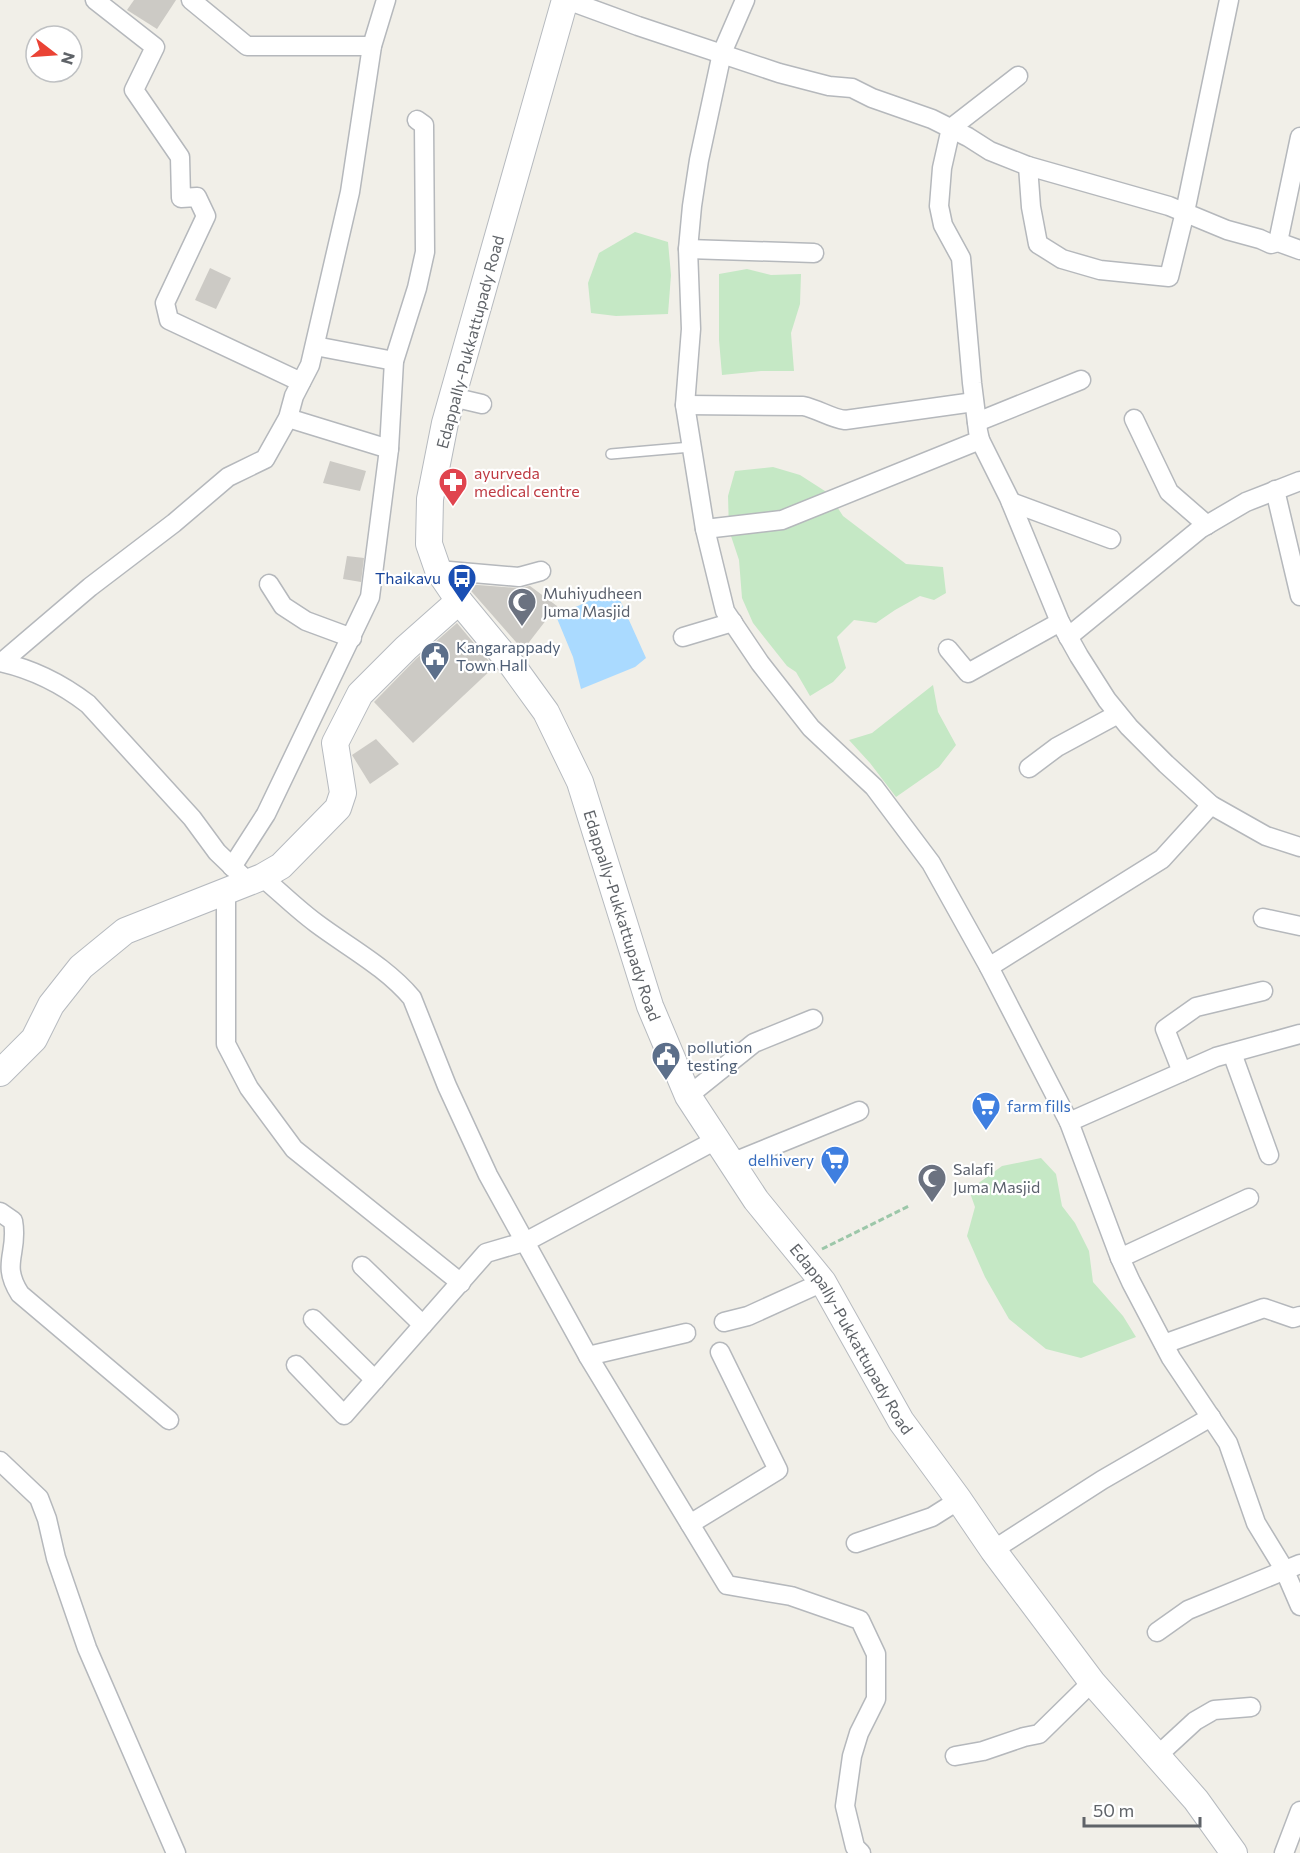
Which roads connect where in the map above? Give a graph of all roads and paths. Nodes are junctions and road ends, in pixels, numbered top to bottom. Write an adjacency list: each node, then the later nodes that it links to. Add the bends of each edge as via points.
1 (95, 0): 22 (street, via 155,47 134,90 180,157 182,198 197,197 206,216 165,303 169,320)
2 (191, 0): 7 (street, via 247,46)
3 (386, 0): 7 (street)
4 (566, 0): 8 (street); 23 (main road, Edappally-Pukkattupady Road)
5 (745, 0): 8 (street)
6 (1229, 0): 14 (street)
7 (372, 46): 19 (street, via 350,192)
8 (722, 53): 11 (street, via 779,73 852,88); 16 (street, via 699,160)
9 (1018, 76): 11 (street)
10 (417, 120): 20 (street, via 424,125 424,252)
11 (951, 128): 13 (street, via 990,151); 24 (street, via 939,206 943,225 961,258)
12 (1300, 137): 15 (street)
13 (1028, 166): 14 (street); 14 (street, via 1030,207 1038,244 1062,259 1100,270 1169,277)
14 (1185, 212): 15 (street, via 1227,230 1271,244)
15 (1278, 242): 17 (street)
16 (688, 249): 18 (street); 26 (street, via 691,329)
17 (1300, 250)
18 (814, 253)
19 (315, 346): 20 (street); 22 (street)
20 (394, 361): 31 (street)
21 (1081, 380): 29 (street)
22 (301, 382): 27 (street)
23 (452, 397): 25 (street); 39 (main road, Edappally-Pukkattupady Road, via 430,499 429,544)
24 (974, 402): 26 (street, via 845,420 803,406); 29 (street)
25 (482, 404)
26 (685, 405): 30 (street)
27 (288, 418): 31 (street); 49 (street, via 265,459 228,477)
28 (1134, 419): 36 (street, via 1169,492)
29 (978, 431): 35 (street); 37 (street, via 782,520)
30 (692, 447): 32 (lane); 37 (street)
31 (389, 449): 47 (street, via 370,597)
32 (611, 454)
33 (1300, 481): 34 (street)
34 (1275, 490): 36 (street); 42 (street)
35 (1011, 502): 38 (street); 45 (street)
36 (1207, 525): 45 (street)
37 (705, 529): 44 (street, via 726,611)
38 (1111, 539)
39 (438, 570): 40 (street, via 519,577); 43 (main road, Edappally-Pukkattupady Road)
40 (540, 572)
41 (269, 584): 47 (street, via 283,606 306,621)
42 (1300, 596)
43 (459, 601): 54 (main road, via 360,694 335,743 343,793 338,808 281,866); 64 (main road, Edappally-Pukkattupady Road, via 546,712 580,782 650,1006)
44 (733, 622): 46 (street); 57 (street, via 811,728 874,787 931,863)
45 (1064, 630): 48 (street, via 968,673); 50 (street)
46 (683, 637)
47 (351, 638): 54 (street, via 266,814)
48 (948, 649)
49 (1, 662): 54 (street, via 59,684 88,704)
50 (1118, 714): 51 (street, via 1057,747); 52 (street)
51 (1029, 768)
52 (1211, 805): 53 (street, via 1266,836); 57 (street, via 1162,859)
53 (1300, 847)
54 (242, 879): 63 (main road, via 125,931 81,968 51,1005 34,1039); 73 (street, via 315,922 402,986 412,998 483,1165); 77 (street, via 226,1044 249,1088 294,1149)
55 (1263, 918): 56 (street)
56 (1300, 926)
57 (989, 967): 66 (street)
58 (1263, 991): 62 (street, via 1196,1006 1165,1029)
59 (813, 1019): 64 (street, via 754,1043)
60 (1300, 1034): 61 (street)
61 (1232, 1053): 62 (street); 68 (street)
62 (1182, 1072): 66 (street)
63 (0, 1073)
64 (688, 1096): 67 (main road, Edappally-Pukkattupady Road)
65 (859, 1111): 69 (street)
66 (1069, 1122): 75 (street)
67 (716, 1140): 69 (main road, Edappally-Pukkattupady Road); 73 (street)
68 (1269, 1155)
69 (731, 1163): 74 (main road, Edappally-Pukkattupady Road)
70 (1249, 1198): 75 (street)
71 (909, 1206): 74 (path)
72 (0, 1212): 90 (street, via 13,1221 15,1232 8,1270 10,1281 20,1294)
73 (526, 1242): 77 (street, via 486,1253); 86 (street)
74 (804, 1258): 78 (main road, Edappally-Pukkattupady Road)
75 (1120, 1258): 84 (street)
76 (362, 1266): 82 (street)
77 (461, 1282): 82 (street)
78 (823, 1282): 81 (street, via 748,1316); 92 (main road, Edappally-Pukkattupady Road, via 901,1421)
79 (1300, 1316): 84 (street, via 1293,1318 1264,1308)
80 (313, 1319): 88 (street)
81 (724, 1322)
82 (423, 1325): 88 (street)
83 (686, 1333): 86 (street)
84 (1164, 1344): 89 (street)
85 (720, 1352): 93 (street, via 778,1470)
86 (588, 1356): 93 (street)
87 (296, 1365): 88 (street, via 344,1415)
88 (375, 1380)
89 (1211, 1417): 95 (street, via 1101,1480); 96 (street, via 1228,1443 1256,1523)
90 (169, 1420)
91 (0, 1461): 104 (street, via 39,1498 87,1648)
92 (959, 1500): 94 (street, via 932,1517); 95 (main road, Edappally-Pukkattupady Road)
93 (690, 1524): 105 (street, via 727,1585 791,1596 860,1620 876,1654 876,1699 852,1756 845,1806 855,1847)
94 (856, 1543)
95 (993, 1550): 99 (main road, Edappally-Pukkattupady Road)
96 (1292, 1567): 97 (street); 98 (street, via 1188,1610)
97 (1300, 1606)
98 (1157, 1632)
99 (1092, 1682): 101 (street, via 1039,1734); 102 (main road, Edappally-Pukkattupady Road)
100 (1251, 1707): 102 (street, via 1214,1710 1195,1721)
101 (955, 1756)
102 (1157, 1756): 106 (main road, Edappally-Pukkattupady Road, via 1196,1800)
103 (1300, 1811): 107 (street)
104 (176, 1853)
105 (861, 1853)
106 (1234, 1853)
107 (1284, 1853)

